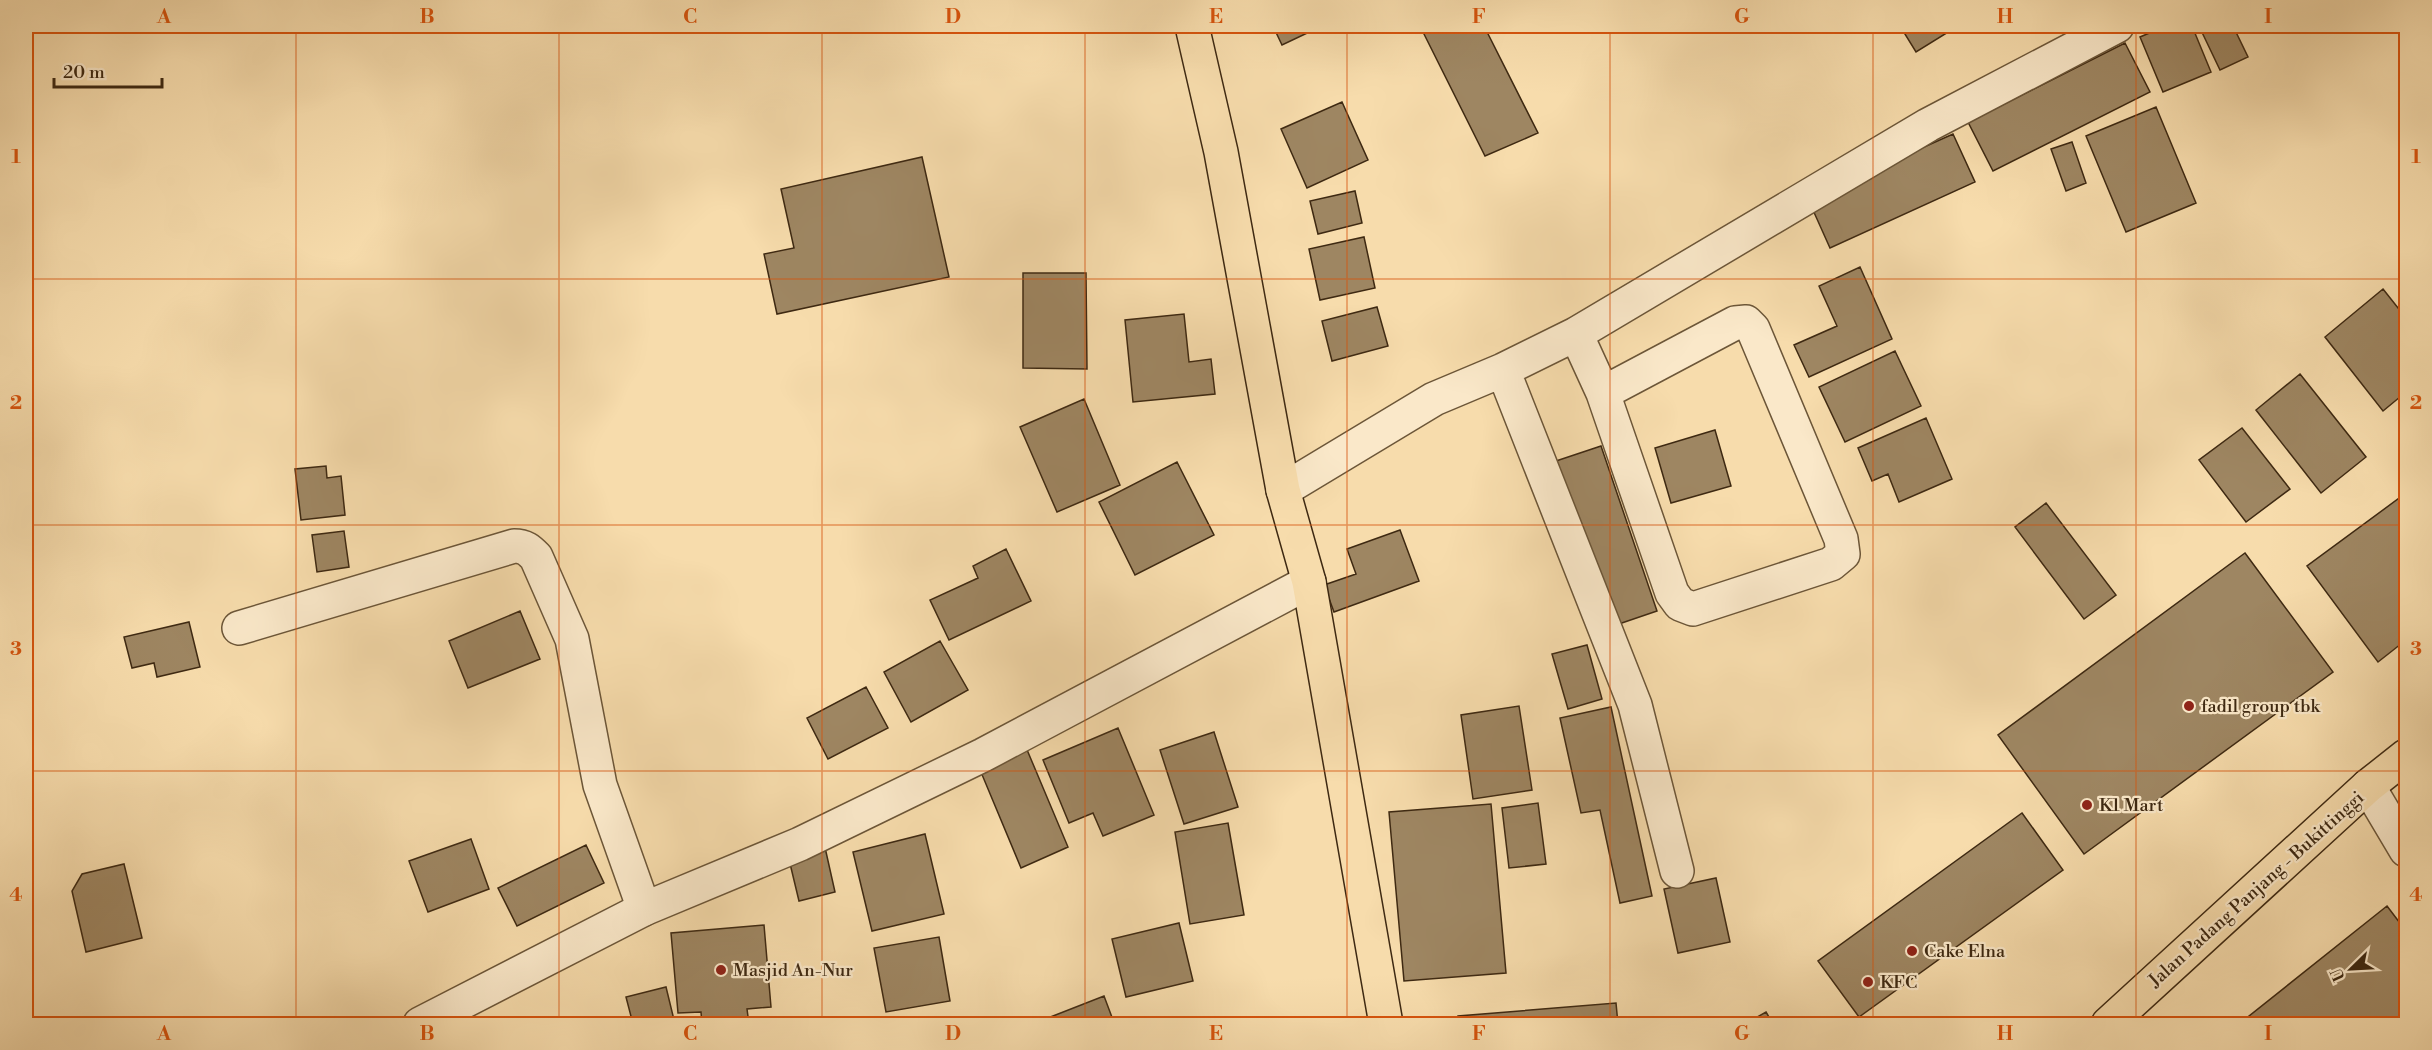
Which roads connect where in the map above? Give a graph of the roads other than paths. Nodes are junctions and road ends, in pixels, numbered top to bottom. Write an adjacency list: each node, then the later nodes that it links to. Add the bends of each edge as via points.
1 (1192, 26): 6 (highway, via 1221,152)
2 (2116, 26): 3 (street, via 1928,125)
3 (1575, 334): 4 (street); 5 (street)
4 (1503, 370): 6 (street, via 1434,399); 12 (street, via 1635,705)
5 (1603, 393): 5 (street, via 1672,593 1680,604 1693,609 1831,564 1843,554 1841,539 1753,329 1746,322 1735,323)
6 (1283, 490): 7 (highway)
7 (1309, 582): 13 (street, via 983,755 800,844); 15 (highway)
8 (239, 628): 13 (street, via 514,546 529,550 536,557 572,639 600,785)
9 (2406, 756): 10 (highway, Jalan Padang Panjang - Bukittinggi)
10 (2368, 786): 11 (street); 16 (highway, Jalan Padang Panjang - Bukittinggi)
11 (2406, 850)
12 (1677, 871)
13 (644, 909): 14 (street)
14 (420, 1024)
15 (1386, 1024)
16 (2108, 1024)

